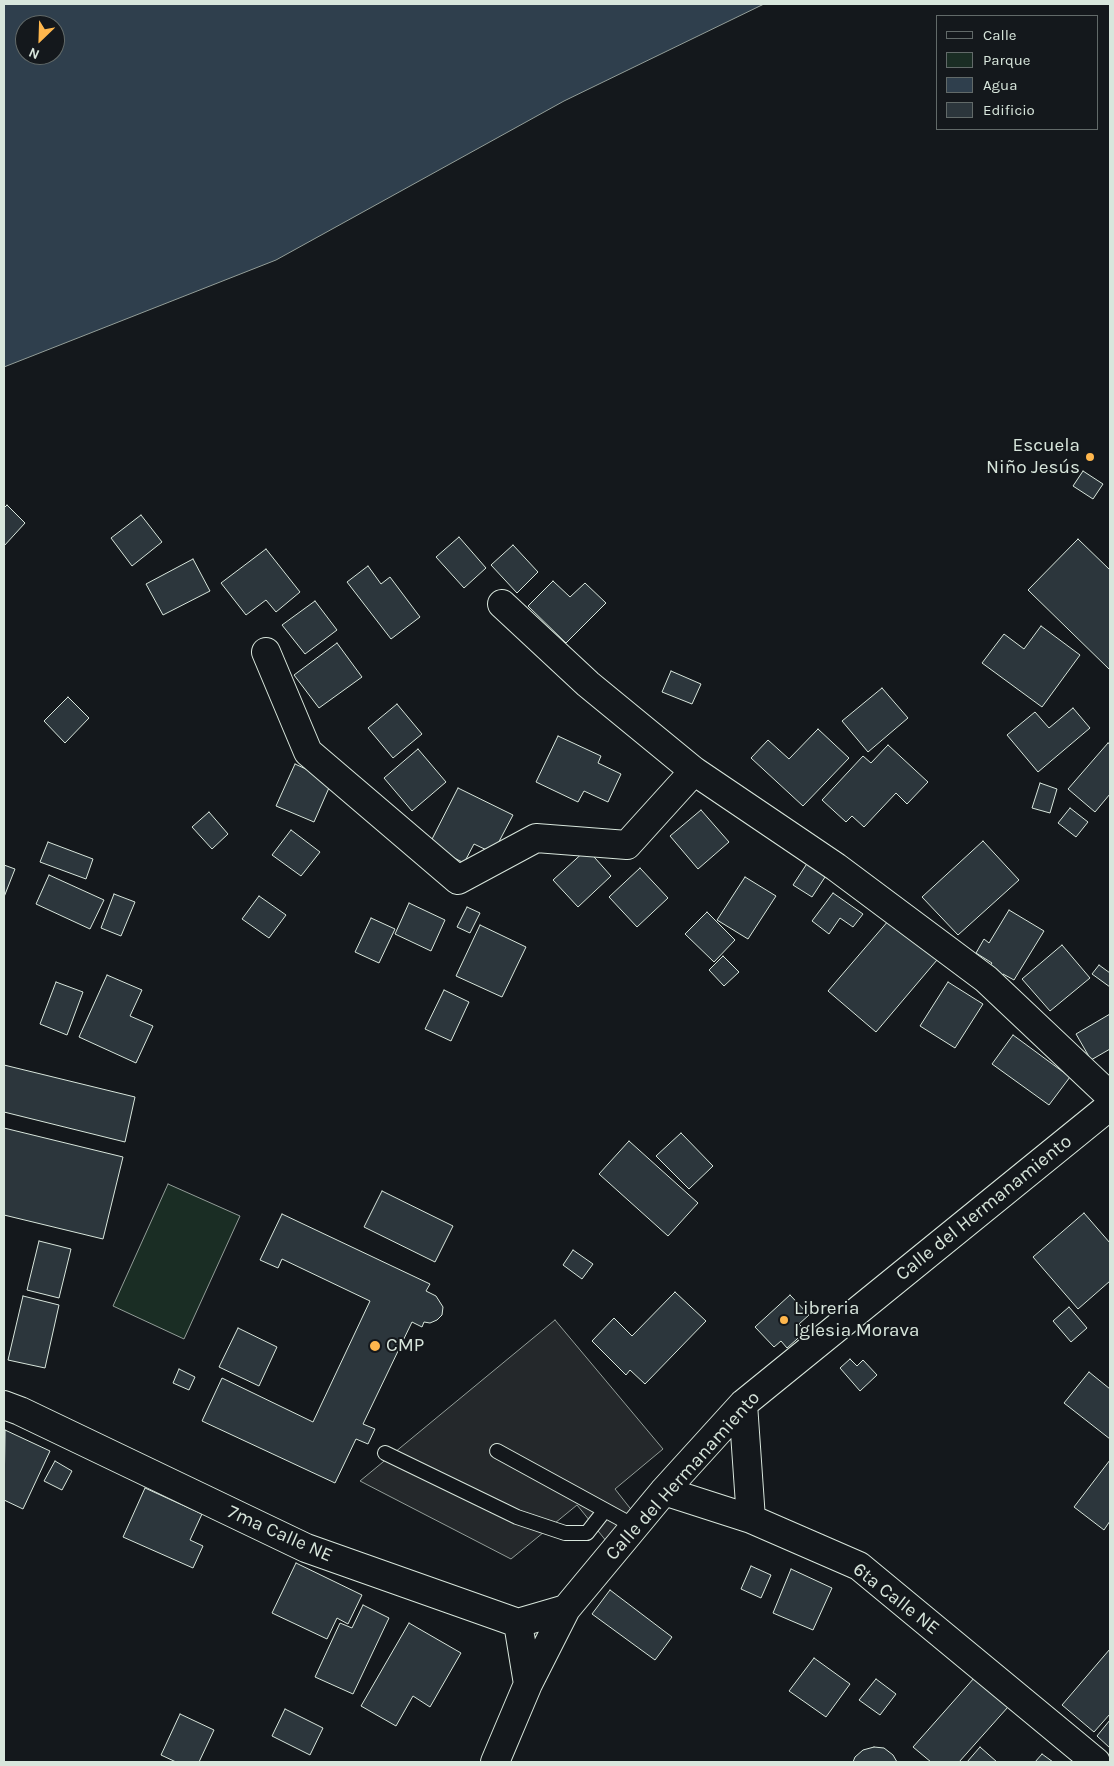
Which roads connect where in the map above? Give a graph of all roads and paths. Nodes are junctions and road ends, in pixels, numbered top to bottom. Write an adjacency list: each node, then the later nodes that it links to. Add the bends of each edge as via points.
1 (502, 604): 3 (street, via 588,684)
2 (266, 652): 3 (street, via 308,752 458,880 536,838 627,844)
3 (694, 771): 4 (street, via 836,867 986,979)
4 (1110, 1096)
5 (1110, 1106): 6 (street, Calle del Hermanamiento)
6 (743, 1404): 10 (street, Calle del Hermanamiento); 12 (street)
7 (4, 1406): 15 (street, 7ma Calle NE, via 306,1548)
8 (497, 1451): 11 (lane)
9 (385, 1452): 11 (lane, via 517,1517 565,1533 587,1533)
10 (664, 1491): 12 (street, 6ta Calle NE); 13 (street, Calle del Hermanamiento)
11 (605, 1510): 13 (lane)
12 (751, 1520): 18 (street, 6ta Calle NE, via 859,1566)
13 (634, 1526): 14 (street, Calle del Hermanamiento)
14 (566, 1609): 15 (street); 16 (street, Calle del Hermanamiento)
15 (518, 1624): 16 (street)
16 (528, 1684): 17 (street, Calle del Hermanamiento)
17 (495, 1762)
18 (1096, 1762)

